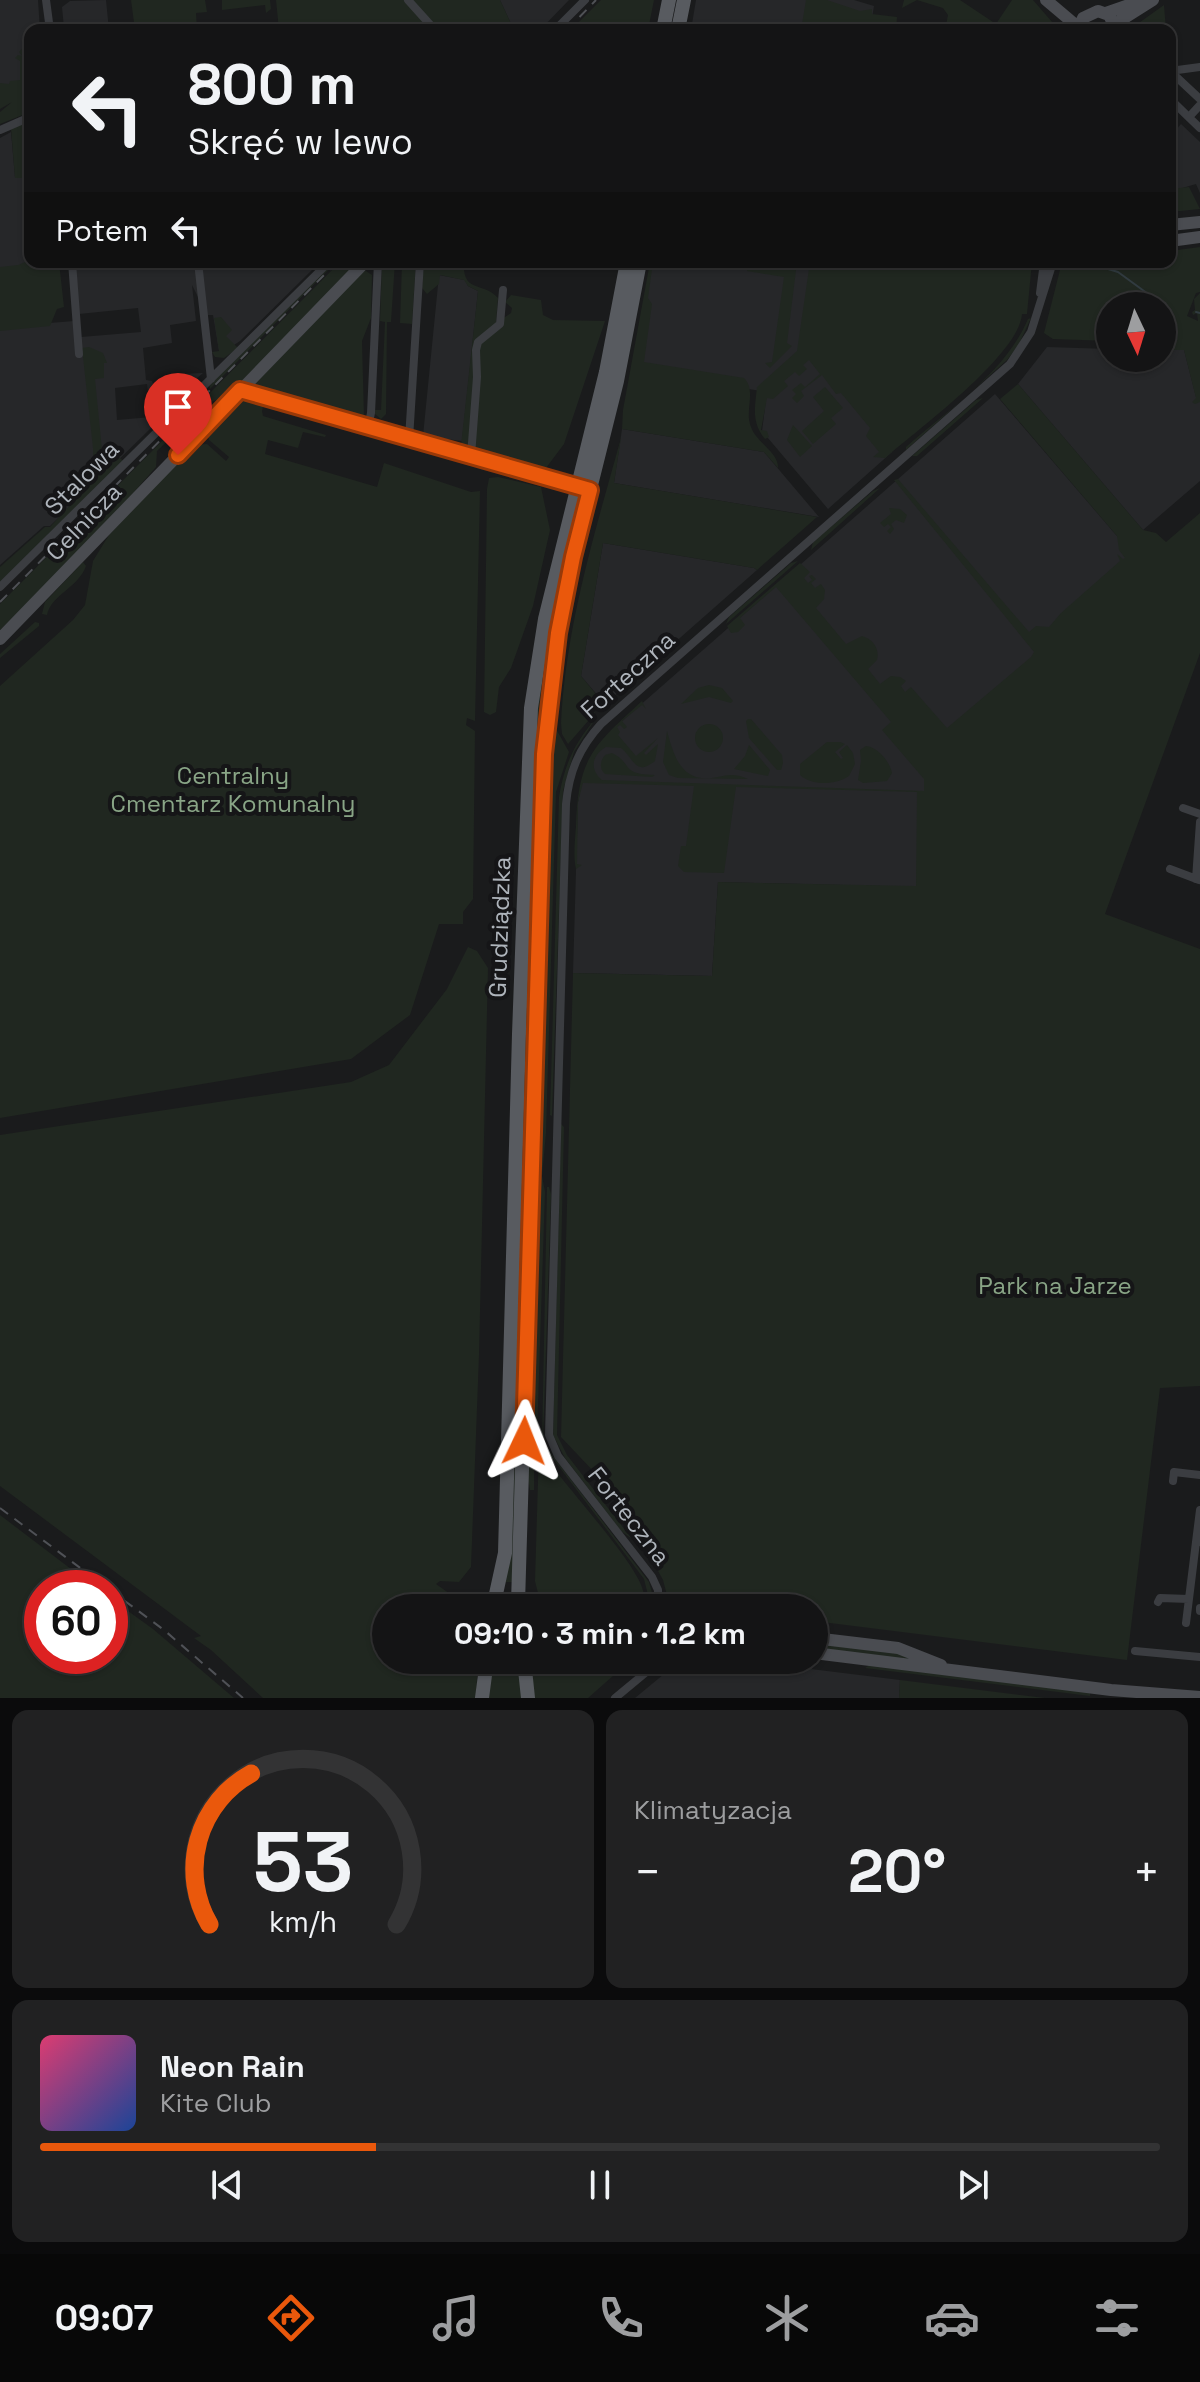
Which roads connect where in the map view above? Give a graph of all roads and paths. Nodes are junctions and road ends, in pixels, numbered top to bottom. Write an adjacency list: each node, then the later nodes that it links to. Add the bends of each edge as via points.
1 (46, 0): 11 (street)
2 (408, 0): 12 (street)
3 (585, 0): 13 (street)
4 (669, 0): 14 (main road)
5 (684, 0): 15 (main road)
6 (1046, 0): 16 (street)
7 (1056, 0): 17 (street)
8 (1142, 0): 10 (street)
9 (1153, 0): 20 (street)
10 (1106, 13): 18 (street, via 1092,12); 19 (street)
11 (49, 24)
12 (430, 24)
13 (561, 24)
14 (664, 24)
15 (679, 24)
16 (1079, 24)
17 (1079, 24)
18 (1081, 24)
19 (1114, 24)
20 (1120, 24)
21 (1200, 67): 22 (street)
22 (1176, 70)
23 (1176, 77): 24 (street)
24 (1200, 102): 26 (street)
25 (1176, 105): 26 (street)
26 (1189, 117): 28 (street)
27 (24, 120): 29 (street)
28 (1200, 128)
29 (0, 130)
30 (1200, 222): 31 (street)
31 (1176, 224)
32 (1200, 237): 33 (street)
33 (1176, 240)
34 (72, 268): 46 (street)
35 (199, 268): 47 (street)
36 (323, 268): 47 (street, Stalowa)
37 (359, 268): 48 (street, Celnicza)
38 (378, 268): 49 (street)
39 (420, 268): 50 (street)
40 (626, 268): 52 (main road, Grudziądzka)
41 (639, 268): 52 (main road, Grudziądzka, via 617,381)
42 (1043, 268): 45 (street, Forteczna)
43 (1051, 268): 45 (street, Forteczna)
44 (503, 290): 51 (street, via 500,324 476,350)
45 (1038, 313): 66 (street, Forteczna, via 1027,340 1005,368 601,724 571,772 549,1435 558,1456 652,1577)
46 (79, 354)
47 (211, 379): 53 (street, Stalowa)
48 (240, 390): 49 (street); 54 (street, Celnicza)
49 (368, 427): 50 (street)
50 (409, 439): 51 (street)
51 (471, 456): 52 (street)
52 (583, 488): 64 (main road, Grudziądzka, via 545,619 531,708 505,1553); 65 (main road, Grudziądzka, via 544,748)
53 (0, 587)
54 (0, 639)
55 (1183, 808): 56 (street)
56 (1200, 814)
57 (1200, 822): 59 (street)
58 (1170, 869): 59 (street)
59 (1198, 880)
60 (1174, 1472): 61 (street)
61 (1200, 1475)
62 (1200, 1510): 63 (street)
63 (1198, 1542): 67 (street)
64 (495, 1594)
65 (520, 1594)
66 (658, 1594)
67 (1193, 1594): 68 (street, via 1165,1596); 69 (street)
68 (1158, 1602)
69 (1186, 1623)
70 (828, 1640): 74 (street, via 898,1648)
71 (1135, 1651): 73 (street)
72 (828, 1655): 74 (street)
73 (1200, 1657)
74 (955, 1671): 78 (street)
75 (485, 1674): 80 (main road)
76 (525, 1674): 81 (main road)
77 (644, 1674): 82 (street)
78 (1111, 1694): 79 (street)
79 (1200, 1697)
80 (482, 1698)
81 (528, 1698)
82 (615, 1698)

